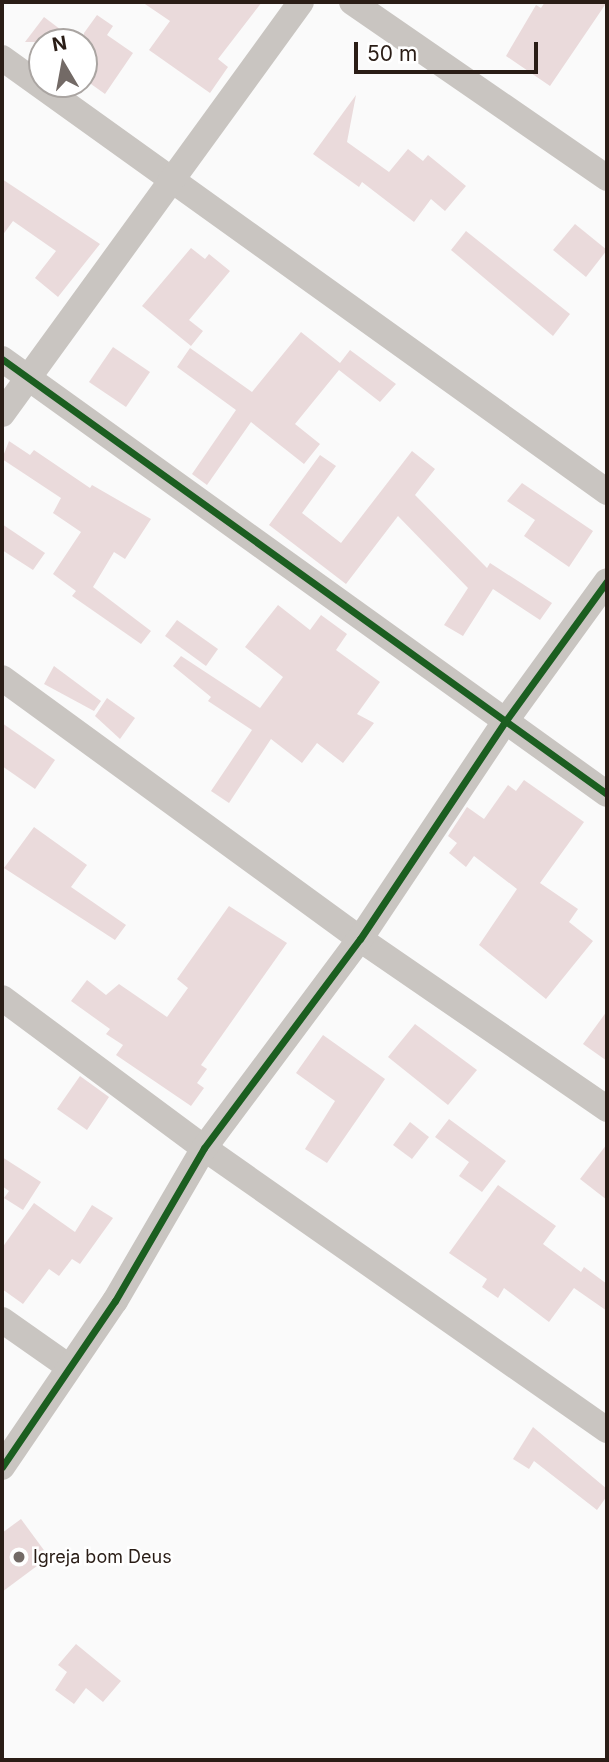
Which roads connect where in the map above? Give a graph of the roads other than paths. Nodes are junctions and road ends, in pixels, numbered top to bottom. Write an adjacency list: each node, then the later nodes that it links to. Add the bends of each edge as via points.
1 (301, 2): 4 (street)
2 (352, 2): 5 (street)
3 (2, 58): 4 (street)
4 (173, 176): 7 (street); 9 (street)
5 (607, 178)
6 (2, 359): 7 (street)
7 (29, 377): 8 (street); 12 (street)
8 (2, 414)
9 (607, 492)
10 (607, 581): 12 (street)
11 (2, 678): 14 (street)
12 (504, 723): 13 (street); 14 (street)
13 (607, 794)
14 (360, 939): 16 (street); 17 (street)
15 (2, 998): 17 (street)
16 (607, 1109)
17 (204, 1148): 19 (street, via 115,1301); 20 (street)
18 (2, 1320): 19 (street)
19 (69, 1367): 21 (street)
20 (607, 1430)
21 (2, 1467)

